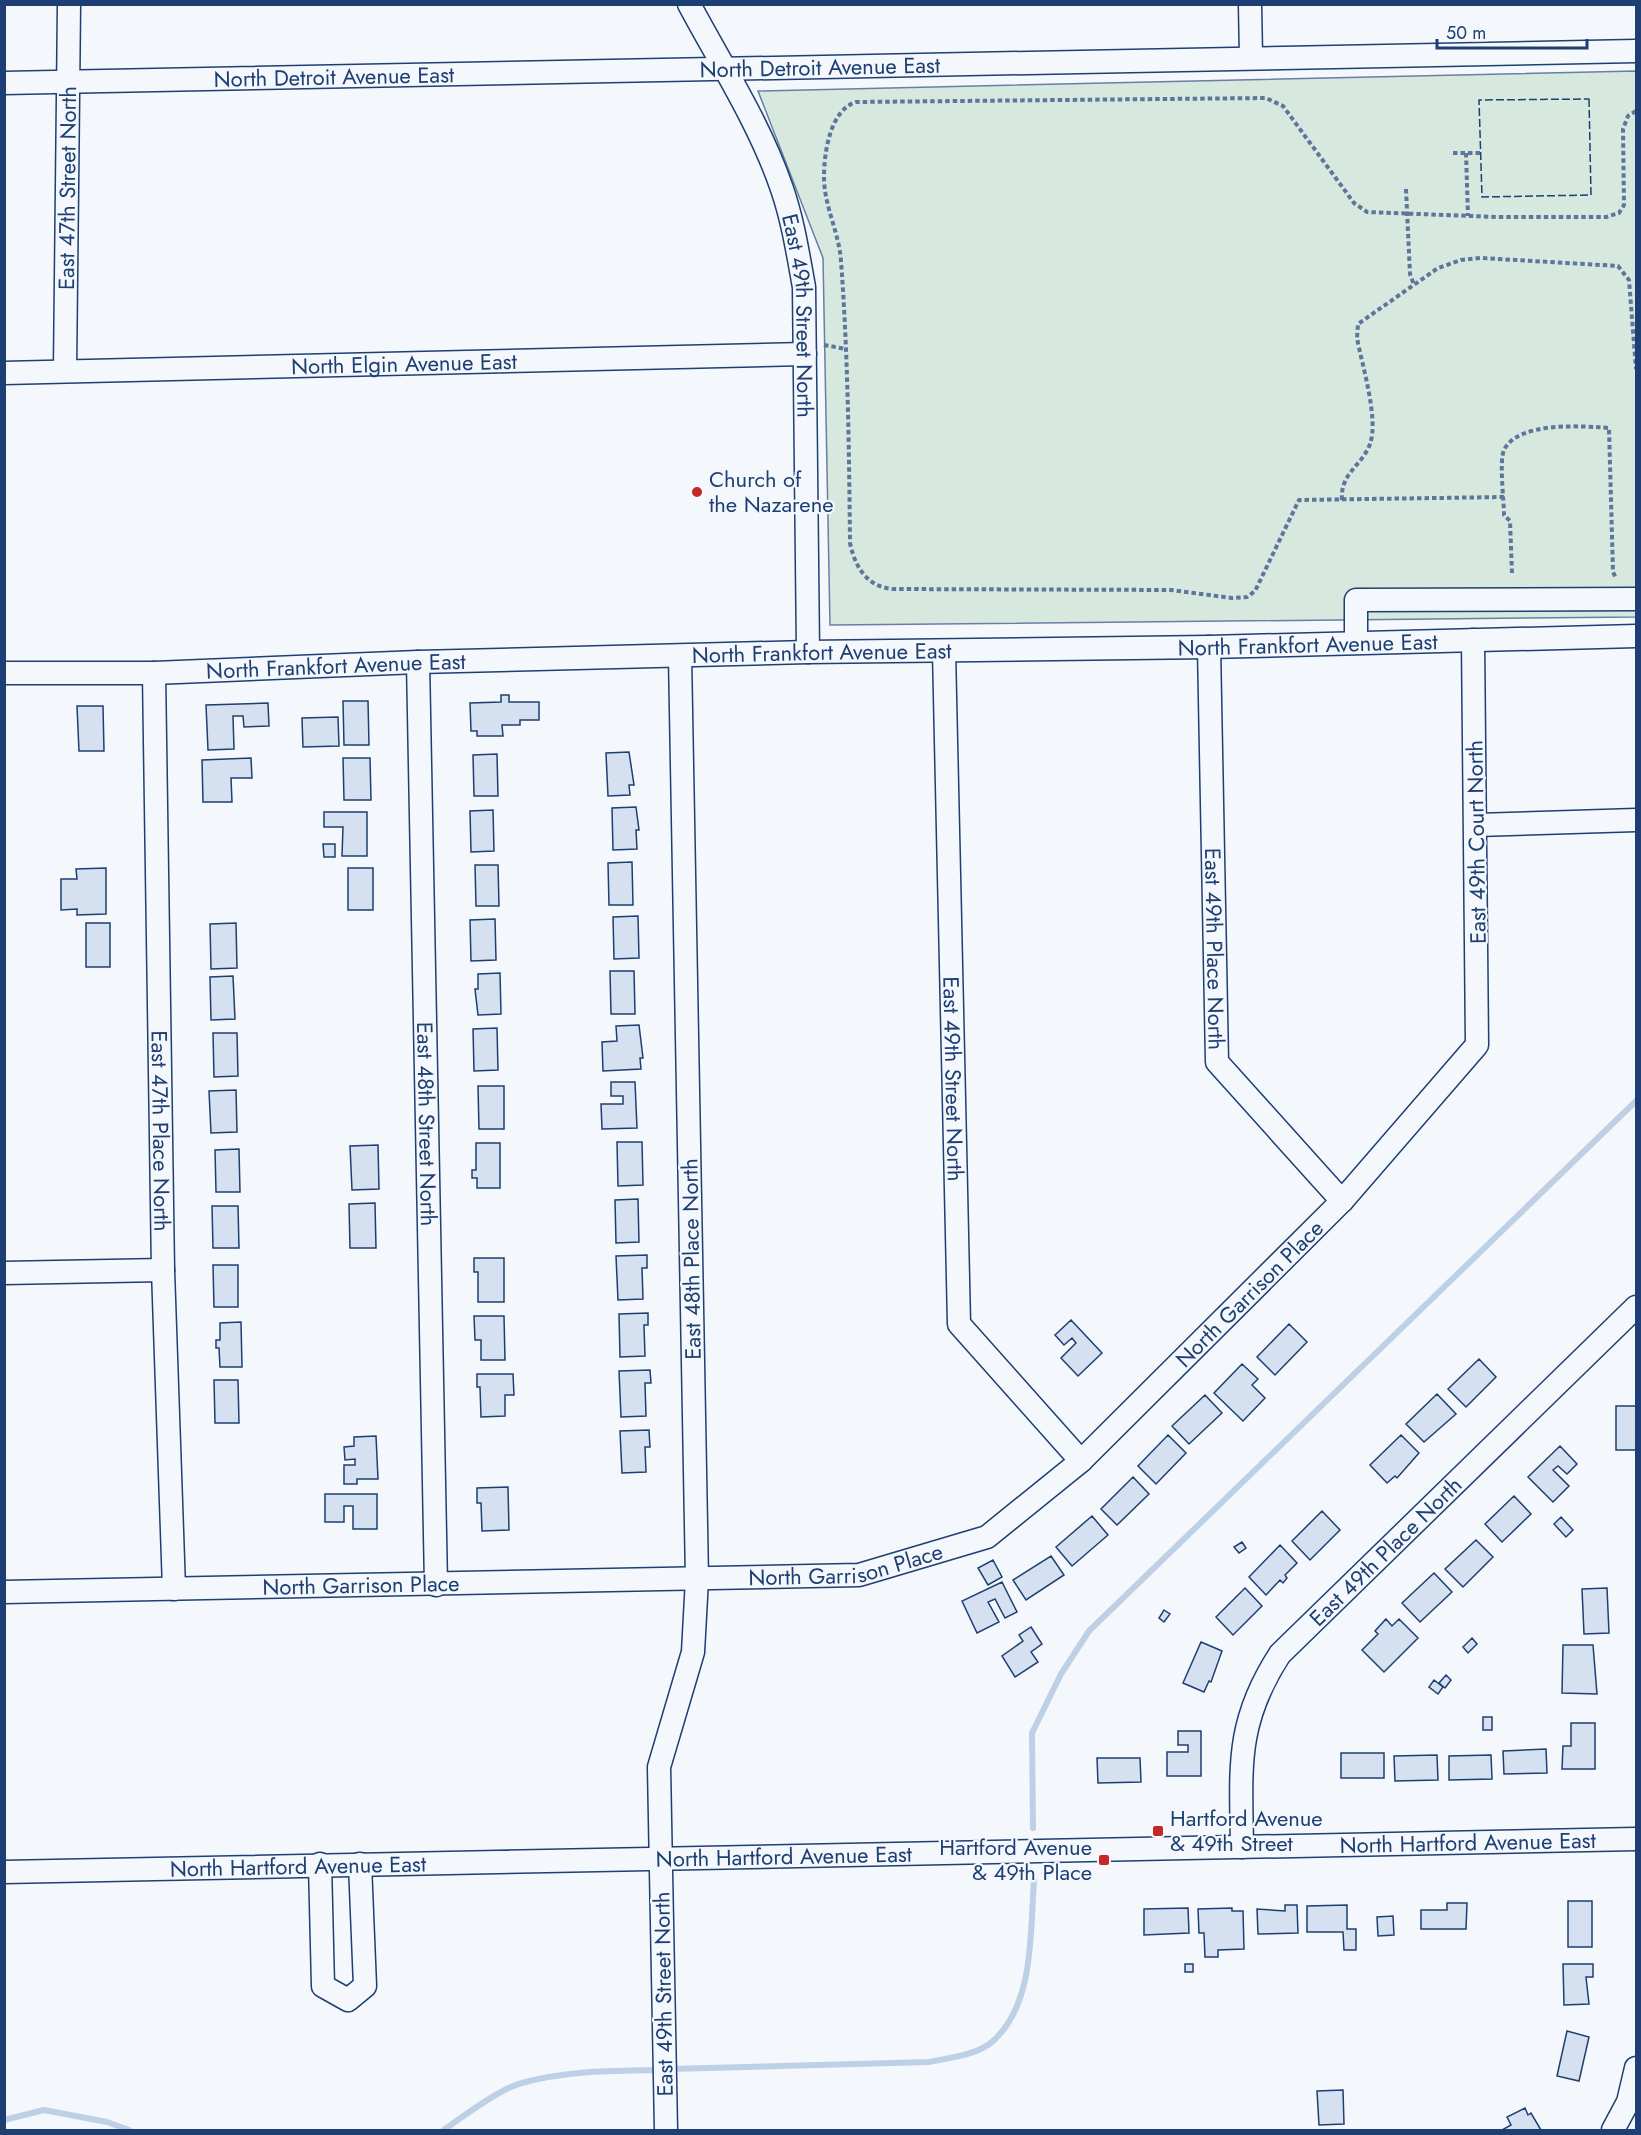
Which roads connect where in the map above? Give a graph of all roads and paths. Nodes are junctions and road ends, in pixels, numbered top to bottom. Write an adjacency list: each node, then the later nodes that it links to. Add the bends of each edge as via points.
1 (69, 4): 7 (street, East 47th Street North)
2 (689, 4): 6 (street, East 49th Street North)
3 (1250, 4): 5 (street)
4 (1636, 51): 5 (street, North Detroit Avenue East)
5 (1251, 57): 6 (street, North Detroit Avenue East)
6 (722, 67): 7 (street, North Detroit Avenue East); 17 (street, East 49th Street North, via 782,188 804,287)
7 (69, 82): 8 (street, North Detroit Avenue East); 19 (street, East 47th Street North)
8 (4, 83)
9 (1636, 111): 15 (path, via 1628,116 1623,129 1624,204 1619,213 1606,217)
10 (1453, 153): 11 (path)
11 (1466, 153): 12 (path); 15 (path)
12 (1480, 153)
13 (1406, 189): 14 (path)
14 (1408, 215): 15 (path); 16 (path, via 1410,274); 22 (path, via 1375,214 1360,209 1283,106 1266,98 856,102 843,108 833,124 824,176 841,259 850,543 861,571 875,585 893,590 1171,590 1247,597 1255,591 1299,500)
15 (1468, 216)
16 (1414, 285): 18 (path, via 1438,268 1470,258 1618,266 1629,280); 22 (path, via 1363,319 1356,328 1372,432 1366,451 1344,480)
17 (805, 354): 19 (street, North Elgin Avenue East); 31 (street, East 49th Street North)
18 (1636, 369)
19 (65, 371): 20 (street, North Elgin Avenue East)
20 (4, 373)
21 (1504, 497): 22 (path); 23 (path, via 1504,515 1510,521); 24 (path, via 1503,451 1513,438 1559,424 1609,428 1613,572)
22 (1342, 500)
23 (1512, 573)
24 (1633, 599): 25 (street)
25 (1451, 601): 27 (street, East 49th Court North); 28 (street, via 1356,600)
26 (1636, 636): 27 (street, North Frankfort Avenue East)
27 (1462, 640): 28 (street, North Frankfort Avenue East); 37 (street, East 49th Court North)
28 (1356, 642): 29 (street, North Frankfort Avenue East)
29 (1209, 647): 30 (street, North Frankfort Avenue East); 39 (street, East 49th Place North, via 1217,1062)
30 (944, 651): 31 (street, North Frankfort Avenue East); 43 (street, East 49th Street North, via 959,1324)
31 (808, 652): 32 (street, North Frankfort Avenue East)
32 (680, 656): 33 (street, North Frankfort Avenue East); 44 (street, East 48th Place North)
33 (418, 662): 35 (street, North Frankfort Avenue East); 45 (street, East 48th Street North)
34 (4, 673): 35 (street, North Frankfort Avenue East)
35 (154, 673): 40 (street, East 47th Place North)
36 (1636, 820): 37 (street)
37 (1477, 825): 38 (street, East 49th Court North)
38 (1477, 1045): 39 (street, North Garrison Place)
39 (1342, 1201): 43 (street, North Garrison Place)
40 (163, 1269): 41 (street); 46 (street, East 47th Place North)
41 (4, 1272)
42 (1636, 1307): 49 (street, East 49th Place North, via 1280,1654 1263,1681 1243,1738)
43 (1081, 1461): 44 (street, North Garrison Place, via 987,1537 860,1575)
44 (697, 1579): 45 (street, North Garrison Place); 50 (street, East 48th Place North, via 693,1652 659,1767)
45 (436, 1585): 46 (street, North Garrison Place)
46 (174, 1588): 47 (street, North Garrison Place)
47 (4, 1592)
48 (1636, 1839): 49 (street, North Hartford Avenue East)
49 (1242, 1847): 50 (street, North Hartford Avenue East)
50 (660, 1858): 52 (street, North Hartford Avenue East); 55 (street, East 49th Street North)
51 (320, 1864): 52 (street, North Hartford Avenue East); 52 (street, via 323,1986 348,2000 365,1986); 53 (street, North Hartford Avenue East)
52 (360, 1864)
53 (4, 1872)
54 (1636, 2068): 56 (street, via 1628,2102)
55 (666, 2130)
56 (1613, 2130)

